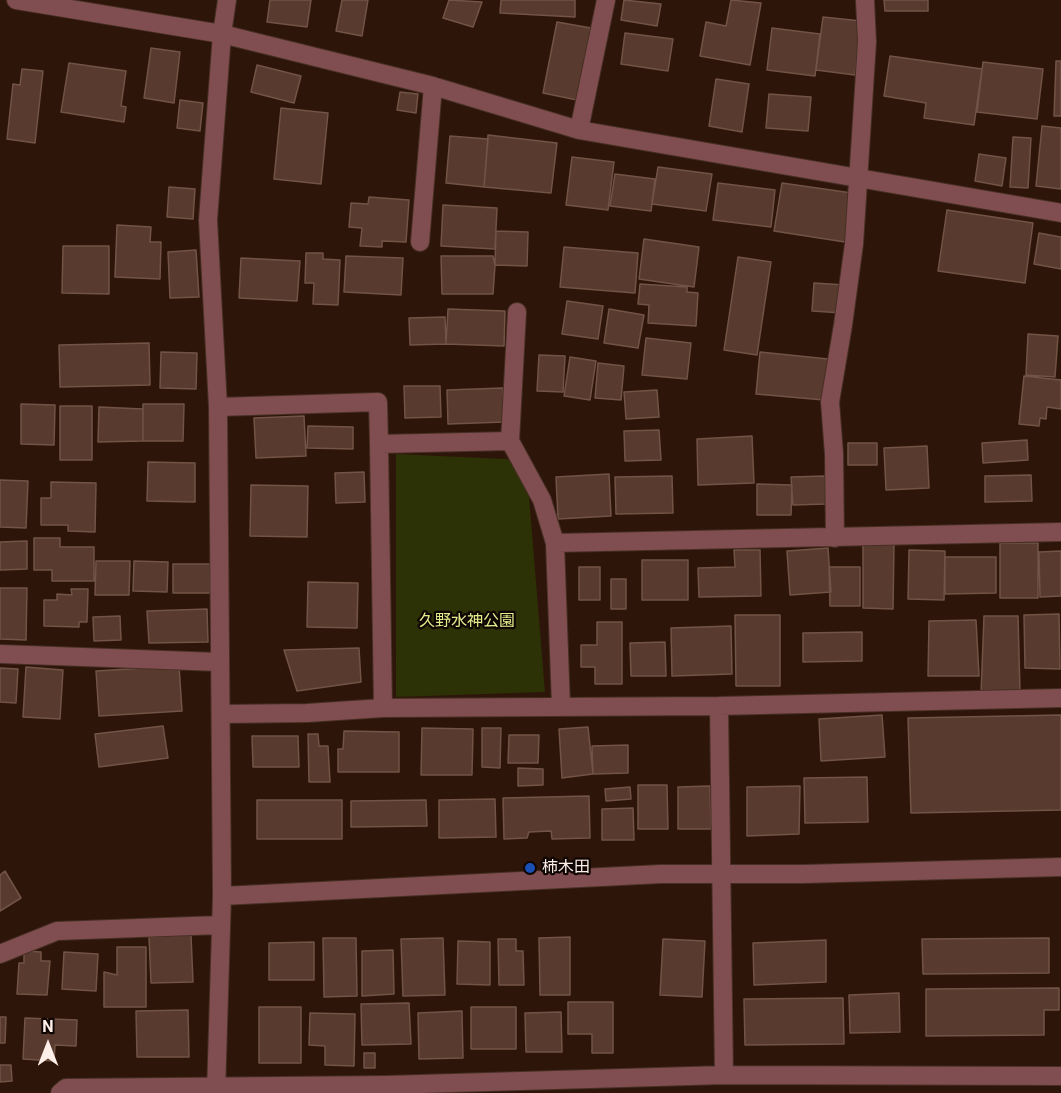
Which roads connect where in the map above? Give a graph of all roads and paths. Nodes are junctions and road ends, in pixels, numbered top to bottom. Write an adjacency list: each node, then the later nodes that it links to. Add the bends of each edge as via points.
1 (16, 0): 5 (street)
2 (227, 0): 5 (street)
3 (606, 0): 7 (street)
4 (865, 0): 8 (street, via 867,42)
5 (222, 34): 6 (street); 12 (street, via 208,220)
6 (433, 86): 7 (street); 10 (street)
7 (579, 130): 8 (street)
8 (858, 177): 9 (street); 16 (street, via 852,255 830,402)
9 (1061, 213)
10 (420, 242)
11 (517, 312): 13 (street)
12 (218, 407): 14 (street, via 378,402); 19 (street)
13 (510, 441): 14 (street); 17 (street, via 542,500)
14 (379, 444): 23 (street)
15 (1061, 532): 16 (street)
16 (835, 538): 17 (street)
17 (555, 543): 21 (street)
18 (0, 654): 19 (street)
19 (219, 662): 24 (street)
20 (1061, 698): 22 (street)
21 (561, 706): 22 (street); 23 (street)
22 (719, 706): 26 (street)
23 (383, 708): 24 (street)
24 (221, 714): 27 (street)
25 (1061, 867): 26 (street)
26 (721, 873): 27 (street); 30 (street)
27 (222, 896): 28 (street)
28 (220, 925): 29 (street, via 57,931); 34 (street)
29 (0, 954)
30 (724, 1075): 32 (street); 33 (street)
31 (1061, 1076): 32 (street)
32 (873, 1085)
33 (386, 1089): 34 (street)
34 (216, 1090): 35 (street, via 66,1088)
35 (60, 1093)

